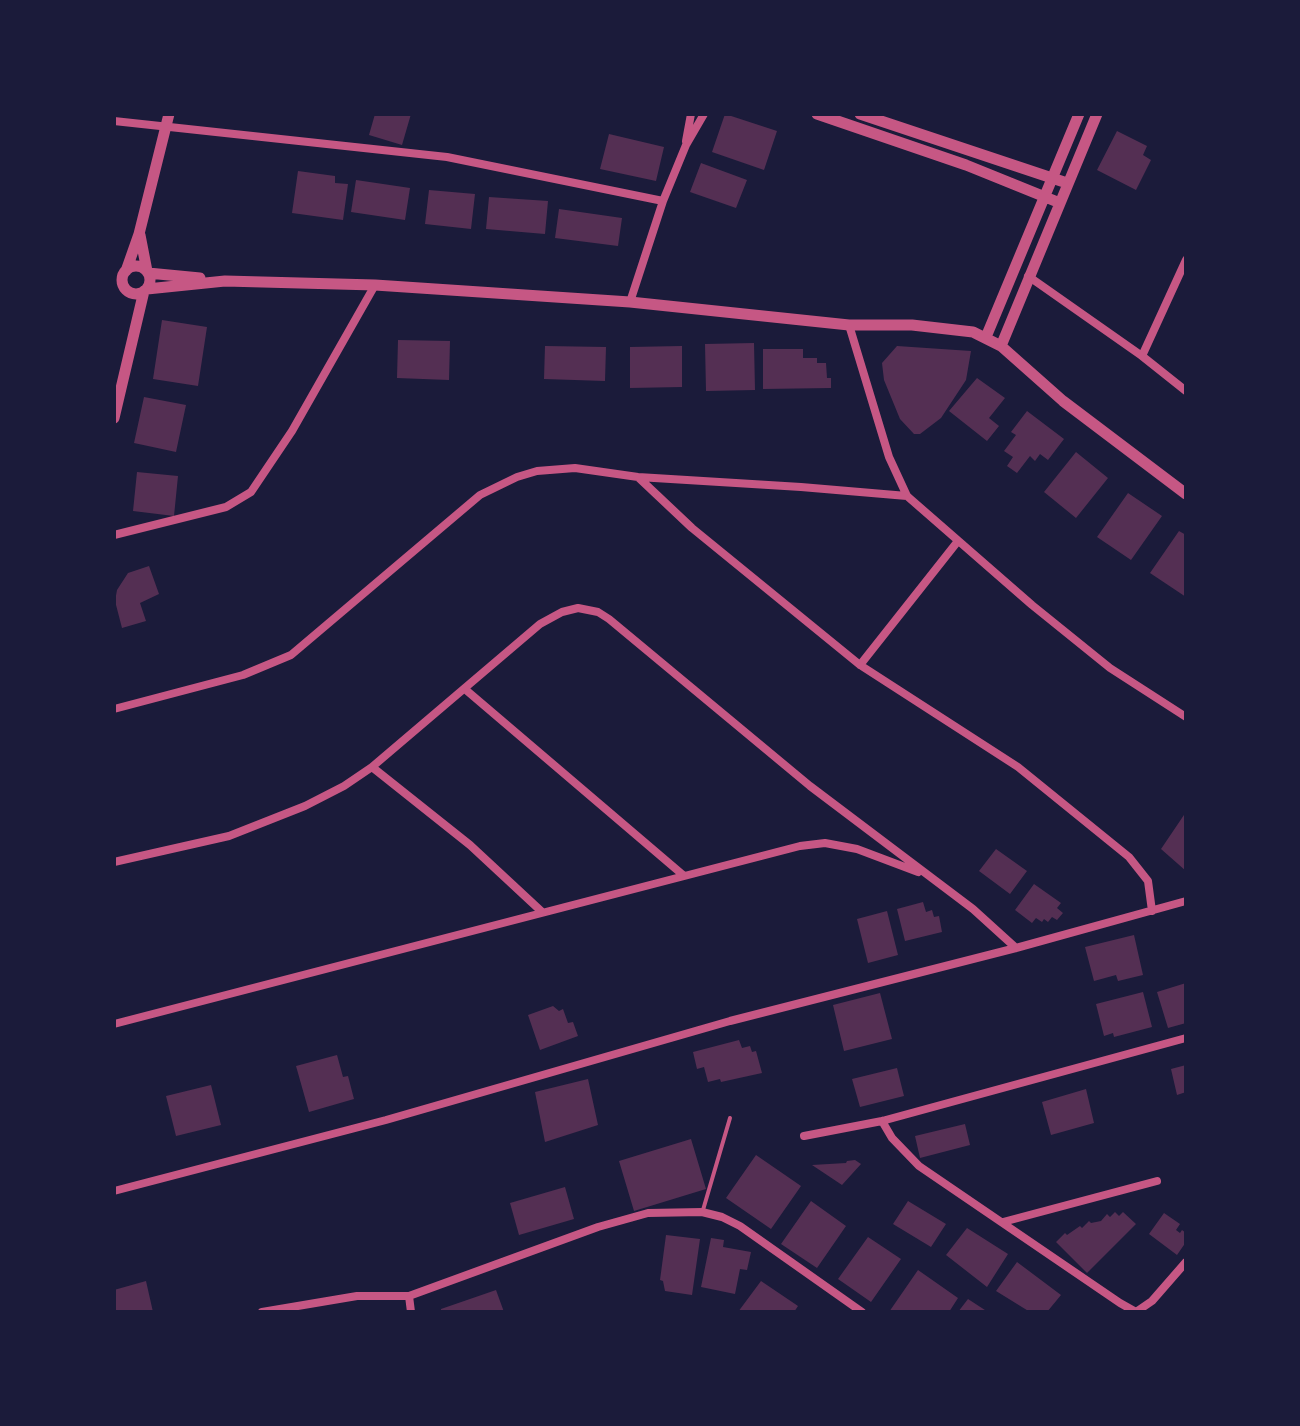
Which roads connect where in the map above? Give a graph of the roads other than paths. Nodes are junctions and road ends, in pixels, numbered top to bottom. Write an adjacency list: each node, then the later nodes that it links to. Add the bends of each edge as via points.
1 (169, 114): 9 (street)
2 (691, 114): 11 (street)
3 (704, 114): 11 (street)
4 (817, 114): 10 (street)
5 (860, 114): 10 (street)
6 (1079, 114): 12 (street)
7 (1097, 114): 13 (street)
8 (114, 121): 9 (street)
9 (165, 127): 15 (street, via 447,157); 17 (street)
10 (894, 132): 12 (street); 14 (street)
11 (686, 145): 15 (street)
12 (1052, 177): 13 (street); 14 (street)
13 (1067, 183): 16 (street)
14 (1043, 197): 16 (street); 29 (street)
15 (663, 201): 26 (street)
16 (1060, 203): 21 (street)
17 (139, 234): 19 (street); 20 (street)
18 (1186, 260): 31 (street)
19 (122, 271): 20 (street, via 137,267); 24 (street)
20 (147, 272): 22 (street); 25 (street)
21 (1028, 276): 30 (street); 31 (street)
22 (225, 281): 23 (street); 25 (street)
23 (375, 285): 26 (street); 37 (street, via 251,492 226,507)
24 (122, 290): 25 (street); 27 (street)
25 (146, 290): 27 (street)
26 (630, 302): 28 (street)
27 (135, 323): 33 (street)
28 (849, 325): 29 (street, via 948,328); 36 (street, via 889,457)
29 (986, 337): 30 (street)
30 (1001, 346): 35 (street, via 1063,401)
31 (1142, 356): 32 (street)
32 (1186, 391)
33 (114, 418)
34 (638, 477): 36 (street); 39 (street, via 692,528); 41 (street, via 557,468 508,481 445,522 291,655 243,675)
35 (1186, 494)
36 (907, 496): 38 (street)
37 (114, 535)
38 (958, 541): 39 (street); 42 (street, via 1110,668)
39 (860, 665): 49 (street, via 1018,767 1129,857 1148,881)
40 (466, 690): 43 (street); 45 (street); 46 (street, via 540,624 578,608 598,612)
41 (114, 709)
42 (1186, 717)
43 (372, 767): 44 (street, via 272,821); 48 (street, via 470,845)
44 (114, 862)
45 (683, 875): 46 (street, via 825,843 857,849); 48 (street)
46 (925, 875): 50 (street)
47 (1186, 901): 49 (street)
48 (541, 911): 51 (street)
49 (1152, 911): 50 (street)
50 (1016, 948): 57 (street)
51 (114, 1024)
52 (1186, 1038): 54 (street)
53 (730, 1118): 58 (lane)
54 (882, 1121): 55 (street); 59 (street, via 912,1160)
55 (804, 1136)
56 (1157, 1181): 59 (street)
57 (114, 1191)
58 (702, 1212): 61 (street, via 648,1213 598,1227); 64 (street, via 740,1226)
59 (1003, 1222): 65 (street)
60 (1186, 1262): 65 (street)
61 (409, 1296): 62 (street, via 357,1296); 63 (street)
62 (262, 1312)
63 (411, 1312)
64 (862, 1312)
65 (1136, 1312)

